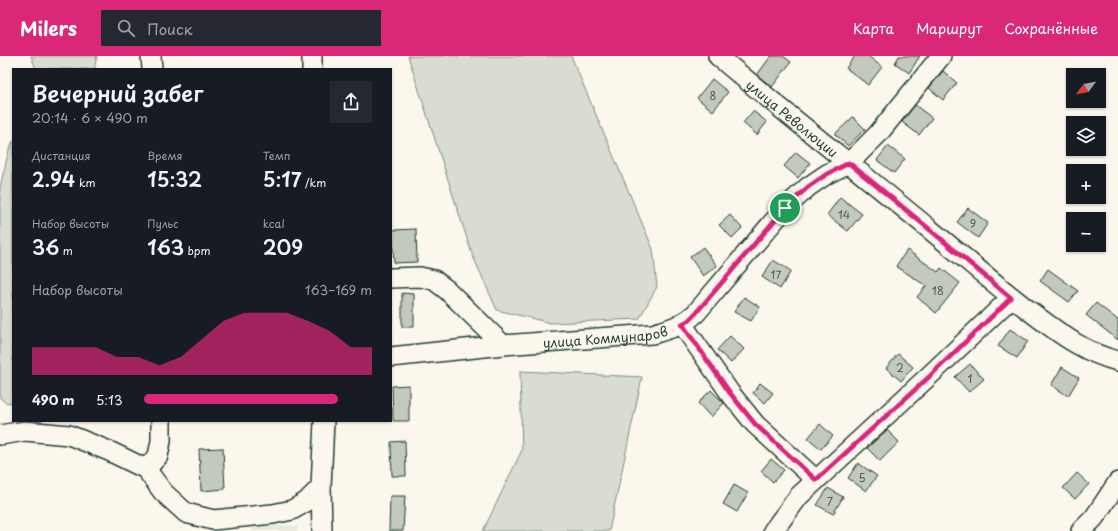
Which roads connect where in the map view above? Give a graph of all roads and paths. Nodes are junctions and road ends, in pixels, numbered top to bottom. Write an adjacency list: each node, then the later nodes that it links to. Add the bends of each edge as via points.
1 (151, 56): 5 (street)
2 (312, 56): 6 (street)
3 (718, 56): 7 (street, улица Революции)
4 (941, 56): 7 (street, улица Коммунаров, via 878,134)
5 (152, 68)
6 (312, 68)
7 (849, 163): 9 (street, улица Революции); 10 (street, улица Коммунаров, via 808,187 785,208 696,313)
8 (392, 278): 11 (street, via 420,277 434,280)
9 (1011, 298): 13 (street, улица Революции, via 1087,350); 18 (street)
10 (682, 324): 11 (street, улица Коммунаров, via 652,334); 18 (street, via 755,424)
11 (503, 345): 12 (street, улица Коммунаров)
12 (392, 357)
13 (1118, 361)
14 (161, 422): 17 (street, via 158,456)
15 (324, 422): 20 (street)
16 (0, 436): 17 (street, via 25,432 69,435)
17 (146, 469): 20 (street, via 163,492 186,513 213,520 292,510 306,502)
18 (816, 480): 22 (street, via 799,496)
19 (1118, 482): 23 (street, via 1094,518)
20 (321, 487): 21 (street)
21 (322, 531)
22 (773, 531)
23 (1081, 531)

